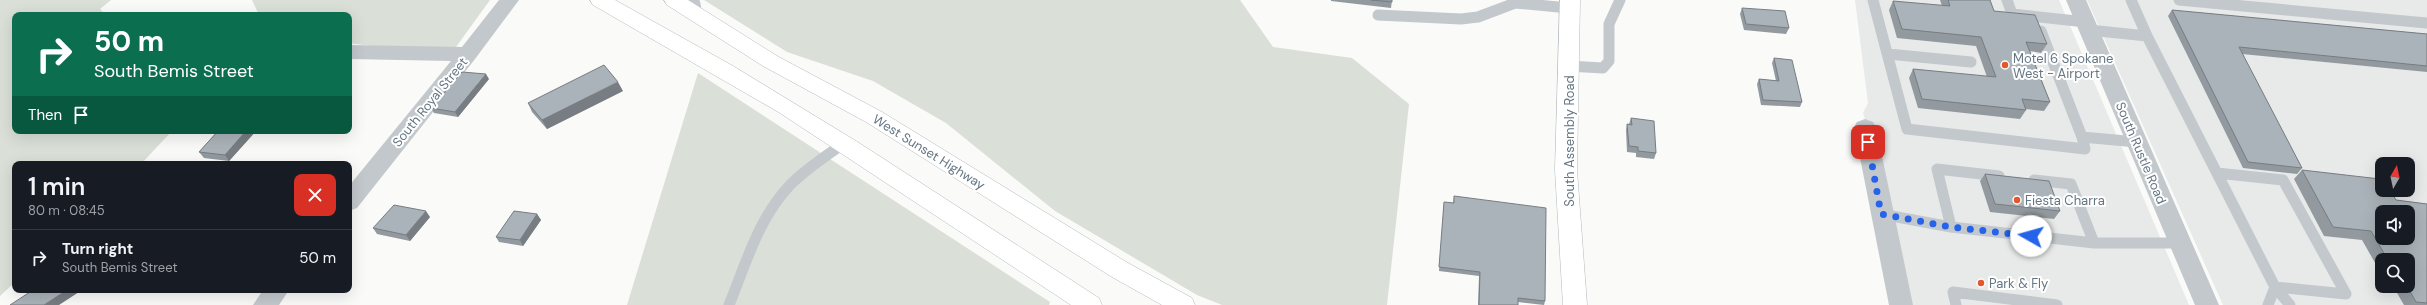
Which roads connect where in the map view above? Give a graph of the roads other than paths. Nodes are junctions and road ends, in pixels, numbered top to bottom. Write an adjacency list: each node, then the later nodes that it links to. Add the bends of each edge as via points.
1 (509, 0): 18 (street, South Royal Street)
2 (600, 0): 25 (main road, via 656,30)
3 (674, 0): 11 (main road, West Sunset Highway)
4 (1620, 0): 21 (lane, via 1609,24 1609,61 1603,68)
5 (1873, 0): 19 (lane)
6 (2007, 0): 13 (lane, via 2012,14)
7 (2076, 0): 15 (street, South Rustle Road)
8 (2131, 0): 16 (lane)
9 (2179, 0): 14 (lane)
10 (1570, 4): 12 (lane, via 1515,3 1478,17 1461,19); 21 (main road, South Assembly Road)
11 (695, 7): 39 (main road, West Sunset Highway, via 770,62 874,117 1120,270)
12 (1378, 15)
13 (2036, 17): 15 (lane); 23 (lane)
14 (2427, 23)
15 (2087, 26): 16 (lane); 24 (street, South Rustle Road)
16 (2147, 36): 26 (lane)
17 (352, 52): 18 (street)
18 (468, 54): 29 (street, South Royal Street)
19 (1888, 54): 20 (lane); 23 (lane, via 1907,129 2086,148)
20 (1971, 62)
21 (1568, 66): 40 (main road, South Assembly Road, via 1566,170)
22 (1865, 127): 30 (street)
23 (2082, 137): 24 (lane)
24 (2137, 142): 33 (street, South Rustle Road)
25 (844, 143): 37 (lane, via 807,170 784,192 765,220); 38 (main road)
26 (2218, 173): 34 (lane); 34 (lane, via 2284,180 2346,294)
27 (2008, 177): 31 (lane, via 1937,169)
28 (2024, 179): 32 (lane, via 2071,184)
29 (352, 198)
30 (1881, 214): 31 (lane); 41 (street)
31 (1951, 227): 32 (lane)
32 (2094, 243): 33 (lane)
33 (2180, 243): 44 (street, South Rustle Road)
34 (2275, 287): 45 (lane); 46 (lane)
35 (275, 293): 36 (street)
36 (265, 305)
37 (729, 305)
38 (1090, 305)
39 (1183, 305)
40 (1575, 305)
41 (1901, 305)
42 (1956, 305): 43 (lane, via 1952,292)
43 (2057, 305)
44 (2207, 305)
45 (2268, 305)
46 (2290, 305)

